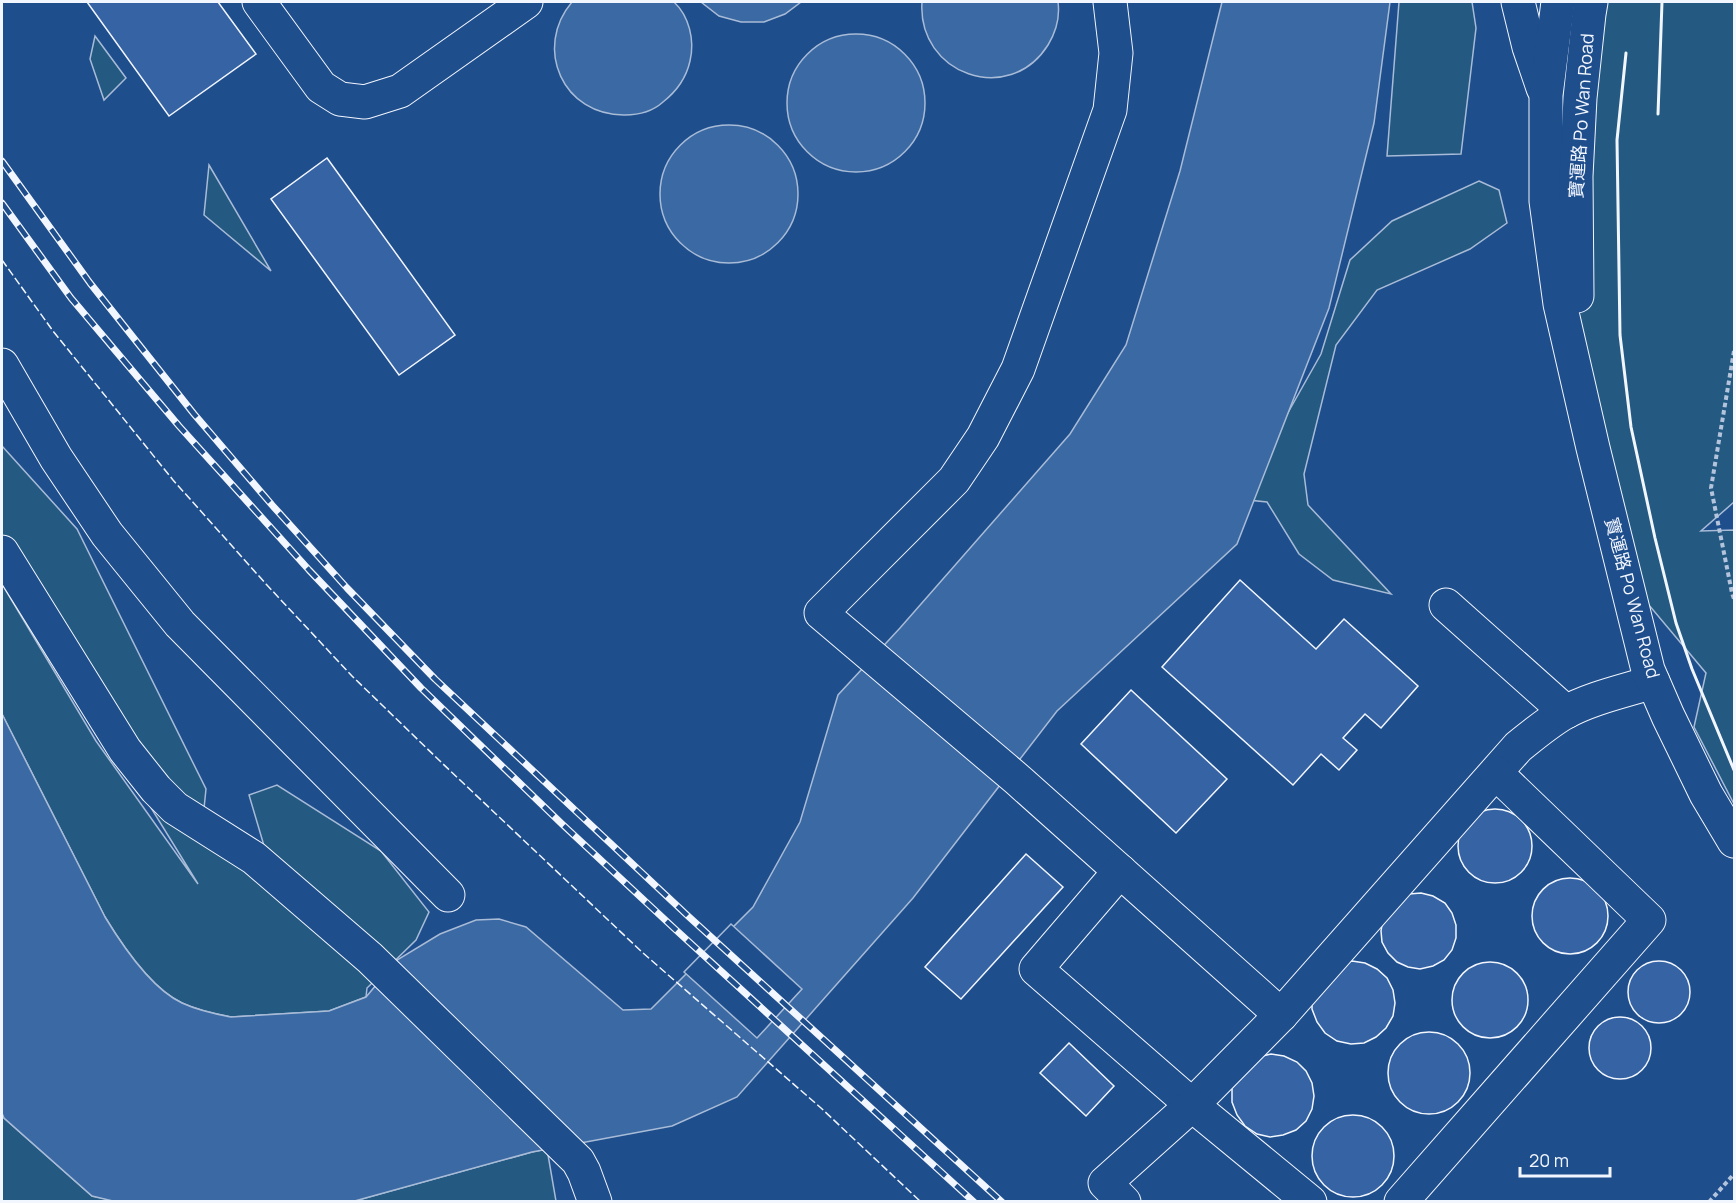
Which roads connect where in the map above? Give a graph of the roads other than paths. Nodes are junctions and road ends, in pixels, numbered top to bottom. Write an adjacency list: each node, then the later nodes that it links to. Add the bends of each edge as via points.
1 (259, 2): 2 (street, via 321,87 340,99 365,102 400,91)
2 (526, 2)
3 (1110, 2): 16 (street, via 1116,54 1110,110 1018,369 983,437 954,480 821,613)
4 (1518, 2): 7 (street)
5 (1558, 2): 7 (street, 寶運路 Po Wan Road)
6 (1591, 2): 9 (street, 寶運路 Po Wan Road, via 1576,176 1577,323)
7 (1546, 95): 9 (street, 寶運路 Po Wan Road, via 1546,201 1560,304)
8 (2, 365): 17 (street, via 56,458 107,534 180,624)
9 (1585, 410): 12 (street, 寶運路 Po Wan Road)
10 (2, 552): 20 (street, via 125,750 156,789 175,808 254,858 370,958 578,1161)
11 (1446, 605): 13 (street)
12 (1653, 682): 13 (street); 15 (street, 寶運路 Po Wan Road, via 1706,794)
13 (1566, 712): 14 (street, via 1518,747)
14 (1496, 773): 18 (street); 23 (street, via 1649,920)
15 (1734, 841)
16 (1120, 871): 18 (street); 19 (street, via 1036,969)
17 (448, 895)
18 (1281, 1015): 19 (street)
19 (1192, 1105): 21 (street, via 1105,1183); 22 (street)
20 (595, 1202)
21 (1124, 1202)
22 (1310, 1202)
23 (1401, 1202)

